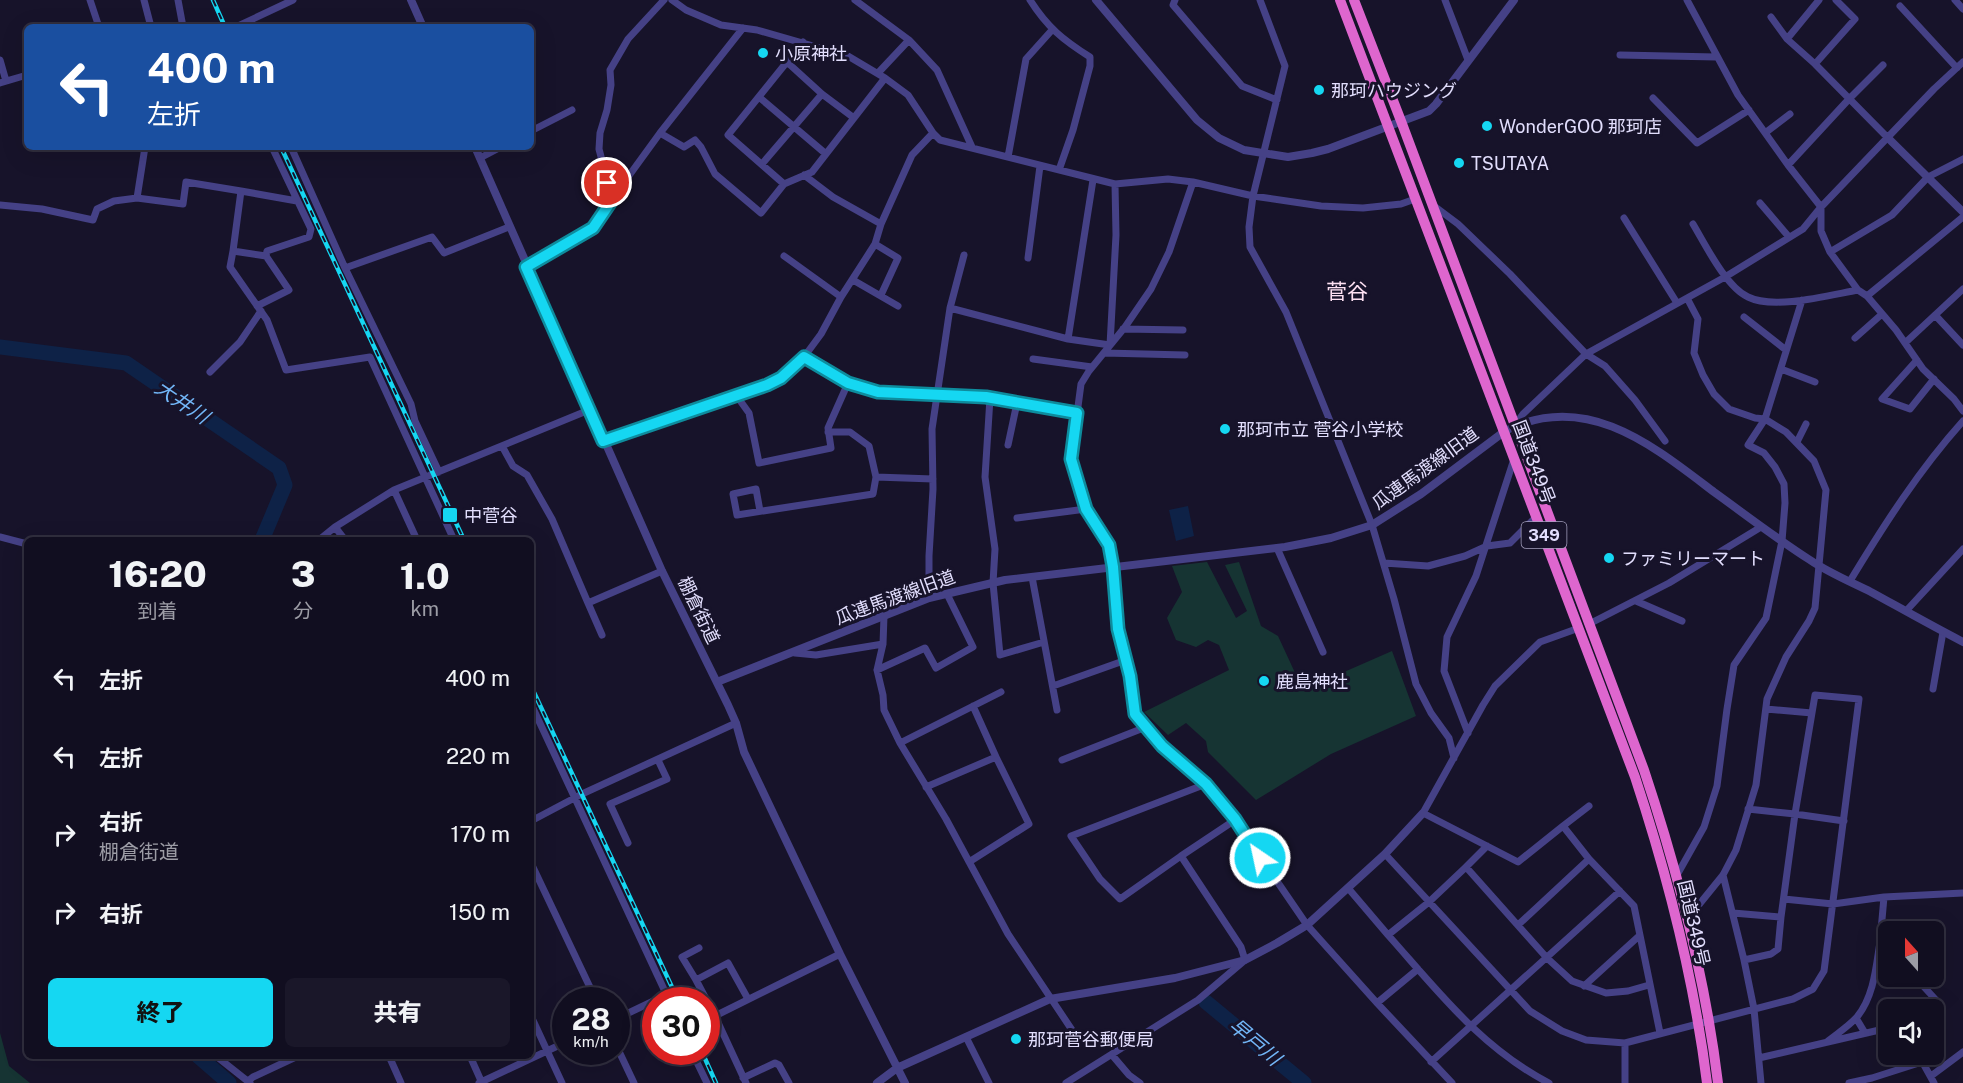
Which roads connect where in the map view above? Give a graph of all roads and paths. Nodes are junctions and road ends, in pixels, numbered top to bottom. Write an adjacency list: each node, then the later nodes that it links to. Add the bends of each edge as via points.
1 (90, 0): 24 (street)
2 (144, 0): 25 (street)
3 (178, 0): 26 (street)
4 (293, 0): 27 (street)
5 (411, 0): 28 (street)
6 (664, 0): 89 (street, via 628,39 610,70 611,85 598,149)
7 (672, 0): 29 (street, via 706,20)
8 (855, 0): 32 (street)
9 (1030, 0): 30 (street)
10 (1096, 0): 71 (street, via 1197,120 1219,138)
11 (1175, 0): 51 (street, via 1173,5 1242,86)
12 (1260, 0): 51 (street, via 1285,66)
13 (1340, 0): 58 (highway, 国道349号 / 349)
14 (1354, 0): 56 (highway, 国道349号 / 349)
15 (1445, 0): 37 (street)
16 (1514, 0): 37 (street)
17 (1688, 0): 35 (street)
18 (1819, 0): 31 (street)
19 (1836, 0): 40 (street, via 1855,19)
20 (1955, 0): 22 (street)
21 (1900, 6): 42 (street)
22 (1963, 9)
23 (1771, 17): 31 (street)
24 (98, 24)
25 (150, 24)
26 (182, 24)
27 (250, 24)
28 (422, 24)
29 (743, 28): 33 (street); 60 (street)
30 (1052, 30): 72 (street, via 1026,58); 78 (street, via 1090,57)
31 (1787, 39): 40 (street)
32 (909, 40): 43 (street); 64 (street, via 936,70)
33 (803, 42): 39 (street); 43 (street, via 848,56)
34 (1620, 55): 35 (street)
35 (1716, 57): 53 (street)
36 (0, 60): 46 (street)
37 (1468, 60): 56 (street, via 1436,105)
38 (1963, 62): 42 (street)
39 (788, 63): 47 (street); 48 (street)
40 (1815, 64): 50 (street)
41 (1883, 65): 50 (street)
42 (1957, 68): 63 (street)
43 (878, 73): 45 (street)
44 (24, 76): 46 (street)
45 (885, 78): 55 (street); 61 (street, via 908,95)
46 (3, 82)
47 (822, 94): 55 (street); 57 (street)
48 (759, 97): 57 (street); 75 (street, via 728,135)
49 (1653, 98): 53 (street, via 1697,142)
50 (1849, 99): 63 (street); 76 (street)
51 (1277, 100): 71 (street)
52 (572, 110): 59 (street)
53 (1749, 110): 62 (street)
54 (1790, 114): 62 (street)
55 (854, 118): 70 (street)
56 (1401, 121): 58 (street); 93 (highway, 国道349号 / 349)
57 (793, 126): 70 (street); 75 (street)
58 (1388, 126): 71 (street, via 1312,153 1288,157); 88 (highway, 国道349号 / 349)
59 (534, 129)
60 (660, 133): 83 (street, via 684,147 695,140 715,174 761,213); 89 (street)
61 (933, 133): 64 (street, via 940,140); 98 (street, via 912,155)
62 (1765, 133): 76 (street)
63 (1888, 138): 80 (street); 94 (street)
64 (972, 147): 72 (street)
65 (145, 150): 87 (street)
66 (273, 150): 90 (street)
67 (292, 150): 110 (street)
68 (476, 150): 73 (street, 棚倉街道)
69 (495, 150): 73 (street)
70 (826, 154): 79 (street, via 812,172)
71 (1264, 154): 86 (street)
72 (1008, 157): 77 (street)
73 (480, 158): 100 (street, 棚倉街道)
74 (1963, 159): 80 (street)
75 (762, 164): 83 (street)
76 (1788, 165): 94 (street)
77 (1040, 166): 78 (street); 108 (street)
78 (1059, 170): 81 (street)
79 (804, 175): 83 (street); 98 (street, via 832,197)
80 (1928, 177): 95 (street); 104 (street, via 1893,215)
81 (1093, 180): 84 (street); 129 (street)
82 (1193, 182): 84 (street, via 1168,179); 86 (street); 127 (street, via 1169,252 1151,289)
83 (784, 184)
84 (1115, 184): 132 (street)
85 (241, 191): 87 (street, via 186,182 183,204); 90 (street); 103 (street)
86 (1253, 196): 88 (street, via 1363,208); 175 (street, via 1250,247 1286,312)
87 (137, 198): 92 (street, via 114,201 97,209 93,220)
88 (1415, 199): 158 (highway, 国道349号 / 349)
89 (612, 200): 109 (street, via 593,228)
90 (297, 201): 106 (street, via 310,229 309,237 267,251)
91 (1760, 203): 101 (street)
92 (0, 205)
93 (1433, 205): 136 (street, via 1503,266); 157 (highway, 国道349号 / 349)
94 (1821, 207): 101 (street, via 1803,229); 104 (street, via 1821,231)
95 (1962, 208)
96 (1963, 217): 116 (street)
97 (1624, 218): 120 (street)
98 (881, 224): 102 (street)
99 (1693, 224): 111 (street)
100 (509, 227): 109 (street, 棚倉街道); 110 (street, via 444,253 432,237)
101 (1790, 237): 111 (street)
102 (875, 244): 112 (street); 115 (street, via 898,258)
103 (232, 250): 106 (street); 122 (street, via 230,267)
104 (1830, 252): 114 (street)
105 (964, 255): 123 (street)
106 (266, 256): 122 (street, via 289,290)
107 (784, 256): 117 (street)
108 (1028, 258)
109 (526, 267): 151 (street, 棚倉街道)
110 (345, 268): 166 (street, via 411,404)
111 (1725, 277): 118 (street); 119 (street, via 1748,297 1772,302)
112 (853, 280): 115 (street); 117 (street)
113 (1963, 289): 125 (street)
114 (1858, 290): 116 (street); 119 (street)
115 (881, 295): 121 (street)
116 (1867, 296): 124 (street)
117 (842, 297): 138 (street)
118 (1687, 298): 120 (street); 154 (street, via 1698,319 1694,353 1714,394 1729,409)
119 (1802, 300): 134 (street)
120 (1677, 303): 136 (street)
121 (898, 306)
122 (259, 308): 143 (street, via 240,342); 167 (street, via 286,370 370,357)
123 (950, 308): 129 (street); 148 (street)
124 (1882, 314): 130 (street); 131 (street)
125 (1935, 315): 131 (street); 133 (street)
126 (1744, 318): 134 (street)
127 (1123, 329): 128 (street); 132 (street)
128 (1183, 330)
129 (1068, 339): 132 (street)
130 (1855, 339)
131 (1905, 343): 140 (street)
132 (1110, 345): 135 (street)
133 (1963, 345)
134 (1786, 350): 142 (street)
135 (1104, 353): 137 (street); 141 (street)
136 (1586, 354): 157 (street); 161 (street, via 1605,366)
137 (1185, 355)
138 (804, 357): 146 (street); 147 (street, via 781,378)
139 (1033, 359): 141 (street)
140 (1917, 360): 144 (street); 144 (street, via 1882,399 1910,409)
141 (1092, 367): 153 (street, via 1081,384)
142 (1781, 369): 145 (street); 154 (street)
143 (210, 372)
144 (1934, 378): 152 (street)
145 (1815, 382)
146 (848, 383): 148 (street, via 878,392); 159 (street)
147 (736, 395): 159 (street, via 748,413 759,463 831,448); 160 (street)
148 (938, 395): 149 (street); 169 (street, via 932,429)
149 (990, 398): 150 (street); 194 (street, via 985,477 995,549)
150 (1017, 403): 153 (street); 163 (street)
151 (589, 410): 160 (street, 棚倉街道); 164 (street)
152 (1963, 411)
153 (1077, 413): 171 (street, via 1071,459)
154 (1765, 419): 162 (street); 183 (street, via 1748,445 1764,453 1784,484)
155 (1963, 422): 193 (street, via 1888,518)
156 (1806, 424): 162 (street)
157 (1515, 425): 158 (street, 瓜連馬渡線旧道); 177 (street, 瓜連馬渡線旧道, via 1553,416 1622,429 1659,450); 202 (highway, 国道349号 / 349)
158 (1505, 430): 165 (highway, 国道349号 / 349); 175 (street, 瓜連馬渡線旧道, via 1421,494)
159 (828, 432): 168 (street, via 850,432 869,446)
160 (603, 441): 191 (street, 棚倉街道)
161 (1665, 441)
162 (1797, 442): 189 (street, via 1814,461 1826,490)
163 (1008, 445)
164 (502, 446): 166 (street); 198 (street, via 513,466 527,475 552,519)
165 (1515, 456): 173 (highway, 国道349号 / 349); 185 (street)
166 (439, 472): 167 (street)
167 (424, 477): 170 (street); 182 (street)
168 (876, 477): 169 (street); 172 (street, via 873,494)
169 (933, 479): 196 (street)
170 (394, 490): 176 (street); 181 (street)
171 (1086, 509): 174 (street); 190 (street, via 1109,545)
172 (760, 511): 172 (street, via 737,515 733,494 756,489)
173 (1537, 516): 185 (street, via 1510,543); 202 (highway, 国道349号 / 349)
174 (1017, 518)
175 (1372, 525): 186 (street, 瓜連馬渡線旧道); 188 (street)
176 (335, 527): 179 (street); 180 (street)
177 (1761, 527): 183 (street, 瓜連馬渡線旧道); 197 (street)
178 (0, 537): 184 (street)
179 (323, 537)
180 (343, 537)
181 (416, 537)
182 (453, 537)
183 (1782, 541): 189 (street, 瓜連馬渡線旧道); 249 (street, via 1766,618 1734,665 1717,786 1704,827)
184 (24, 543)
185 (1487, 546): 188 (street, via 1428,566); 223 (street, via 1448,637 1444,671)
186 (1277, 548): 190 (street, 瓜連馬渡線旧道); 209 (street)
187 (1963, 549): 199 (street)
188 (1384, 563): 226 (street, via 1416,684 1449,738)
189 (1818, 565): 193 (street, 瓜連馬渡線旧道); 217 (street, via 1815,608 1786,657)
190 (1113, 567): 192 (street, 瓜連馬渡線旧道); 210 (street, via 1118,629)
191 (662, 571): 198 (street); 212 (street, 棚倉街道)
192 (1032, 577): 194 (street, 瓜連馬渡線旧道); 205 (street)
193 (1850, 581): 199 (street, 瓜連馬渡線旧道)
194 (993, 583): 195 (street, 瓜連馬渡線旧道); 205 (street, via 1000,655)
195 (947, 594): 196 (street, 瓜連馬渡線旧道); 211 (street, via 973,647 936,668 925,648)
196 (929, 598): 200 (street, 瓜連馬渡線旧道)
197 (1636, 601): 201 (street); 202 (street)
198 (588, 603): 204 (street)
199 (1906, 611): 203 (street, 瓜連馬渡線旧道)
200 (884, 616): 207 (street); 208 (street, 瓜連馬渡線旧道)
201 (1682, 621)
202 (1584, 626): 223 (street, via 1540,642 1495,686); 249 (highway, 国道349号 / 349, via 1644,770); 287 (highway, 国道349号 / 349, via 1655,838)
203 (1944, 632): 206 (street, 瓜連馬渡線旧道); 214 (street)
204 (602, 635)
205 (1044, 642): 213 (street)
206 (1963, 642)
207 (883, 644): 208 (street, via 816,655); 211 (street)
208 (795, 652): 212 (street, 瓜連馬渡線旧道)
209 (1323, 652)
210 (1126, 660): 213 (street); 222 (street, via 1135,714)
211 (877, 670): 224 (street, via 884,710)
212 (717, 682): 221 (street, 棚倉街道)
213 (1053, 686): 218 (street)
214 (1933, 689)
215 (1000, 692): 216 (street)
216 (973, 706): 224 (street); 225 (street)
217 (1766, 709): 220 (street); 233 (street, via 1756,785)
218 (1057, 710)
219 (534, 711): 231 (street)
220 (1812, 713): 235 (street); 238 (street, via 1815,695 1860,699)
221 (736, 723): 227 (street); 267 (street, 棚倉街道, via 744,752)
222 (1146, 727): 228 (street); 229 (street)
223 (1468, 734): 226 (street)
224 (900, 742): 230 (street)
225 (996, 757): 230 (street); 245 (street, via 1029,824)
226 (1454, 758): 234 (street)
227 (658, 760): 231 (street); 240 (street, via 667,779 610,804)
228 (1062, 760)
229 (1206, 784): 237 (street); 243 (street, via 1071,836 1100,879 1120,899)
230 (926, 787): 245 (street)
231 (574, 798): 236 (street); 276 (street)
232 (1589, 806): 239 (street)
233 (1748, 809): 235 (street); 248 (street, via 1736,850)
234 (1423, 813): 241 (street); 242 (street)
235 (1795, 814): 238 (street); 254 (street)
236 (534, 819)
237 (1235, 819): 243 (street); 261 (street)
238 (1844, 821): 256 (street)
239 (1563, 826): 241 (street, via 1518,862); 244 (street)
240 (628, 843)
241 (1487, 846): 246 (street)
242 (1385, 854): 250 (street); 255 (street)
243 (1181, 856): 269 (street, via 1241,947)
244 (1589, 860): 251 (street); 262 (street)
245 (969, 862): 281 (street, via 1008,934)
246 (1466, 867): 255 (street); 262 (street)
247 (534, 869): 275 (street)
248 (1723, 875): 257 (street); 258 (street)
249 (1677, 876): 258 (highway, 国道349号 / 349)
250 (1348, 888): 261 (street); 263 (street)
251 (1620, 891): 264 (street, via 1634,906); 268 (street)
252 (1963, 893): 253 (street)
253 (1884, 897): 256 (street); 260 (street)
254 (1784, 899): 256 (street); 259 (street)
255 (1429, 902): 263 (street); 279 (street)
256 (1833, 904): 284 (street, via 1826,960 1818,982 1805,994)
257 (1733, 913): 259 (street); 270 (street)
258 (1687, 915): 287 (highway, 国道349号 / 349)
259 (1781, 916): 270 (street, via 1778,949)
260 (1882, 921)
261 (1307, 925): 269 (street); 283 (street)
262 (1518, 925): 268 (street)
263 (1388, 935): 271 (street)
264 (1640, 936): 273 (street); 274 (street)
265 (699, 948): 272 (street, via 682,957)
266 (1878, 953): 286 (street, via 1866,1004)
267 (840, 954): 280 (street); 314 (street, 棚倉街道)
268 (1547, 958): 274 (street, via 1572,981); 279 (street)
269 (1245, 960): 281 (street, via 1175,978); 301 (street, via 1198,1000)
270 (1744, 960): 284 (street)
271 (1418, 969): 283 (street); 290 (street)
272 (696, 980): 277 (street); 280 (street, via 728,963)
273 (1649, 985): 274 (street, via 1606,993); 293 (street)
274 (1584, 986)
275 (590, 987)
276 (663, 987)
277 (700, 987)
278 (1924, 987): 282 (street)
279 (1511, 991): 290 (street); 296 (street, via 1530,1011 1562,1031 1586,1040)
280 (748, 999): 285 (street)
281 (1050, 999): 291 (street); 295 (street)
282 (1935, 999)
283 (1377, 1003): 309 (street)
284 (1754, 1009): 287 (street); 303 (street)
285 (720, 1013)
286 (1856, 1018): 294 (street); 297 (street)
287 (1704, 1022): 293 (street); 333 (highway, 国道349号 / 349); 334 (highway, 国道349号 / 349)
288 (534, 1023): 299 (street)
289 (720, 1027): 315 (street)
290 (1470, 1027): 309 (street); 331 (street, via 1511,1061)
291 (1072, 1030)
292 (1878, 1030): 294 (street)
293 (1660, 1033): 296 (street)
294 (1865, 1033): 297 (street)
295 (966, 1037): 314 (street); 327 (street)
296 (1625, 1042): 332 (street)
297 (1827, 1042): 303 (street)
298 (552, 1049): 299 (street)
299 (547, 1051): 302 (street); 321 (street)
300 (1963, 1052): 316 (street)
301 (1112, 1055): 328 (street); 329 (street)
302 (534, 1057)
303 (1759, 1058): 335 (street)
304 (220, 1059): 318 (street)
305 (292, 1059): 318 (street)
306 (389, 1059): 319 (street)
307 (471, 1059): 320 (street)
308 (530, 1059): 320 (street)
309 (1431, 1062): 330 (street)
310 (625, 1065): 322 (street)
311 (698, 1065): 323 (street)
312 (1906, 1065): 317 (street)
313 (1924, 1065): 316 (street)
314 (897, 1068): 325 (street); 326 (street, 棚倉街道)
315 (745, 1080): 324 (street, via 775,1063)
316 (1932, 1080)
317 (1873, 1081): 336 (street)
318 (249, 1082)
319 (401, 1083)
320 (481, 1083)
321 (562, 1083)
322 (634, 1083)
323 (707, 1083)
324 (789, 1083)
325 (877, 1083)
326 (905, 1083)
327 (989, 1083)
328 (1066, 1083)
329 (1140, 1083)
330 (1452, 1083)
331 (1549, 1083)
332 (1625, 1083)
333 (1707, 1083)
334 (1718, 1083)
335 (1761, 1083)
336 (1849, 1083)

